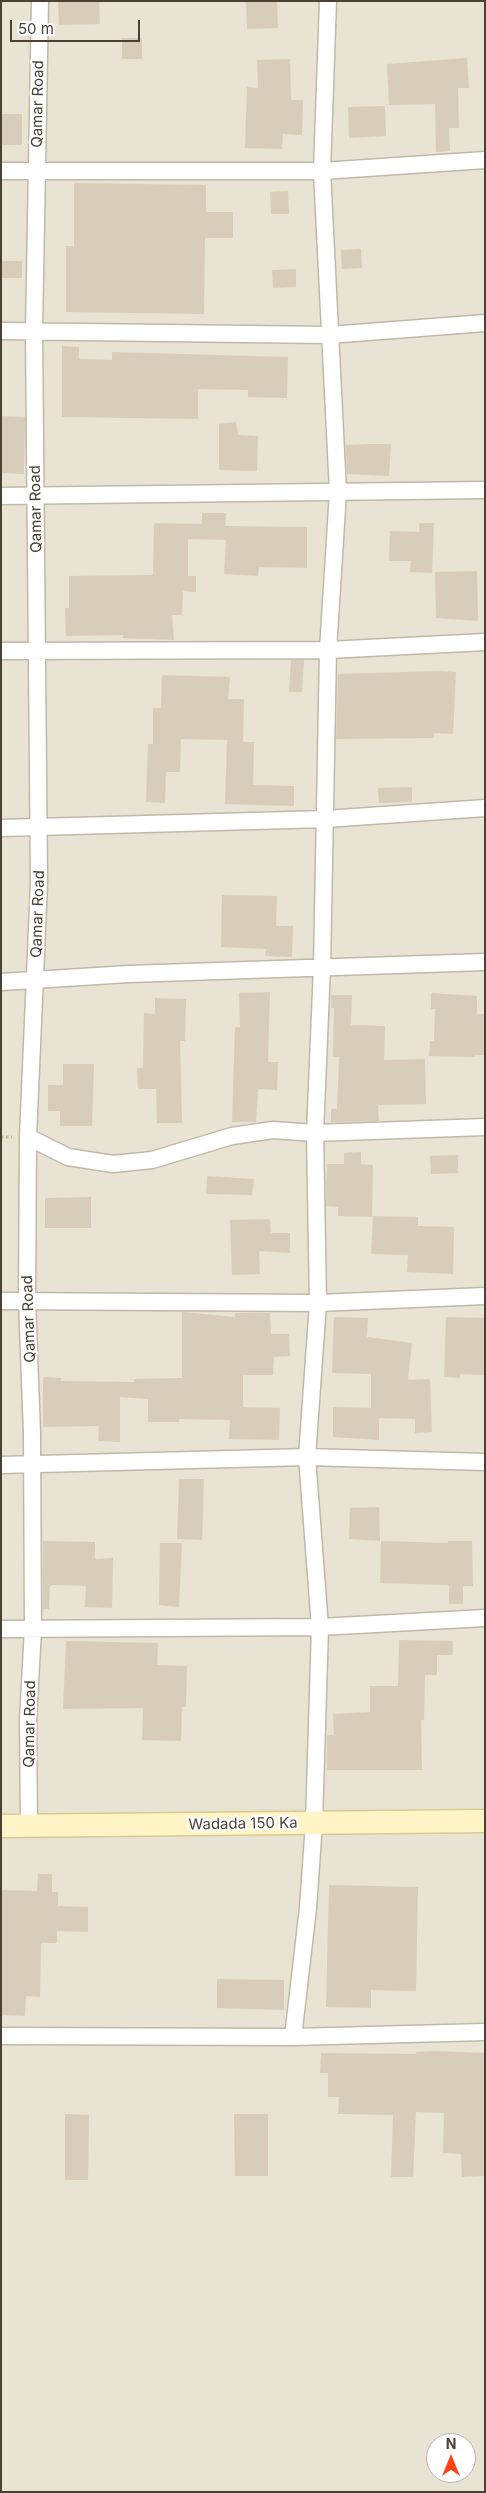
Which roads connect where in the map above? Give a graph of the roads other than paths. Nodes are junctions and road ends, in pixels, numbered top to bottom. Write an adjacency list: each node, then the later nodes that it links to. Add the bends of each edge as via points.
1 (40, 1): 5 (street, Qamar Road)
2 (328, 1): 6 (street)
3 (485, 160): 6 (street)
4 (1, 171): 5 (street)
5 (37, 171): 6 (street); 8 (street, Qamar Road)
6 (322, 171): 10 (street)
7 (485, 323): 10 (street)
8 (34, 331): 9 (street); 10 (street); 14 (street, Qamar Road)
9 (1, 332)
10 (329, 334): 12 (street)
11 (485, 490): 12 (street)
12 (338, 492): 14 (street); 16 (street)
13 (1, 496): 14 (street)
14 (36, 497): 18 (street, Qamar Road)
15 (485, 642): 16 (street)
16 (328, 650): 18 (street); 20 (street)
17 (1, 651): 18 (street)
18 (37, 652): 22 (street, Qamar Road)
19 (485, 808): 20 (street)
20 (326, 819): 22 (street); 24 (street)
21 (1, 828): 22 (street)
22 (39, 828): 26 (street, Qamar Road)
23 (485, 962): 24 (street)
24 (322, 968): 26 (street, via 129,974); 28 (street)
25 (1, 982): 26 (street)
26 (35, 982): 29 (street, Qamar Road)
27 (485, 1127): 28 (street)
28 (315, 1133): 29 (street, via 273,1130 232,1136 152,1160 113,1164 68,1157); 33 (street)
29 (28, 1137): 32 (street, Qamar Road)
30 (485, 1296): 33 (street)
31 (1, 1301): 32 (street)
32 (27, 1301): 33 (street); 36 (street, Qamar Road)
33 (318, 1304): 34 (street)
34 (308, 1456): 35 (street); 36 (street); 39 (street)
35 (485, 1462)
36 (32, 1464): 37 (street); 41 (street, Qamar Road)
37 (1, 1465)
38 (485, 1618): 39 (street)
39 (320, 1627): 41 (street); 43 (street)
40 (1, 1629): 41 (street)
41 (34, 1629): 45 (street, Qamar Road, via 28,1720)
42 (485, 1821): 43 (street, Wadada 150 Ka)
43 (314, 1823): 45 (street, Wadada 150 Ka); 48 (street)
44 (1, 1826): 45 (street, Wadada 150 Ka)
45 (29, 1826)
46 (485, 2032): 48 (street)
47 (1, 2036): 48 (street)
48 (293, 2037)

